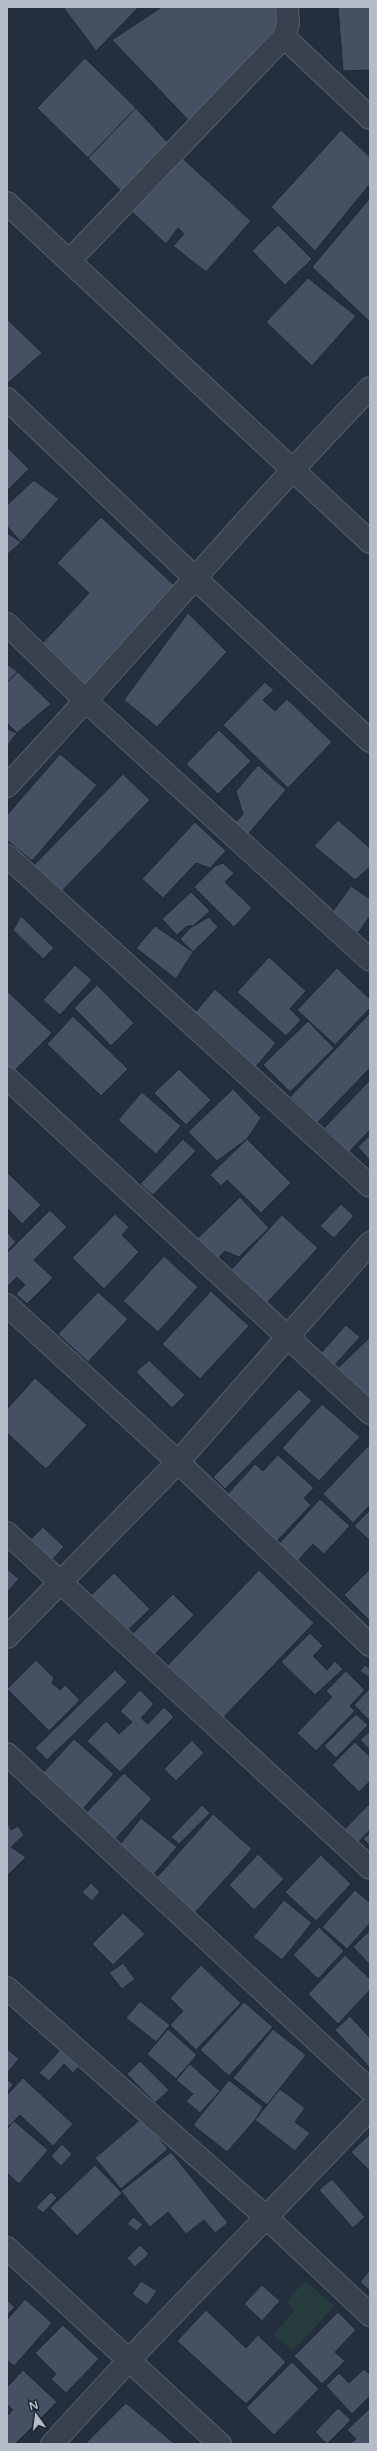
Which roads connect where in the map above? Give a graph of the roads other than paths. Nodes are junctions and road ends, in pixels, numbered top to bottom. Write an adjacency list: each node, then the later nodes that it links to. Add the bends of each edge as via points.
1 (287, 7): 2 (street, via 288,24)
2 (284, 37): 3 (street); 5 (street)
3 (370, 118)
4 (7, 203): 5 (street)
5 (70, 260): 8 (street)
6 (370, 388): 8 (street)
7 (7, 399): 10 (street)
8 (291, 469): 9 (street); 10 (street)
9 (370, 542)
10 (196, 579): 12 (street); 13 (street)
11 (7, 624): 12 (street)
12 (86, 701): 14 (street); 16 (street)
13 (370, 741)
14 (7, 786)
15 (7, 856): 18 (street)
16 (370, 960)
17 (7, 1078): 21 (street)
18 (370, 1186)
19 (370, 1243): 21 (street)
20 (7, 1305): 23 (street)
21 (288, 1337): 22 (street); 23 (street)
22 (370, 1413)
23 (178, 1462): 25 (street); 27 (street)
24 (7, 1533): 25 (street)
25 (60, 1581): 26 (street); 29 (street)
26 (7, 1637)
27 (370, 1645)
28 (7, 1754): 31 (street)
29 (370, 1868)
30 (7, 1988): 33 (street)
31 (370, 2090)
32 (370, 2109): 33 (street)
33 (266, 2217): 35 (street); 36 (street)
34 (7, 2248): 36 (street)
35 (370, 2315)
36 (129, 2360): 37 (street); 38 (street)
37 (52, 2444)
38 (220, 2444)

